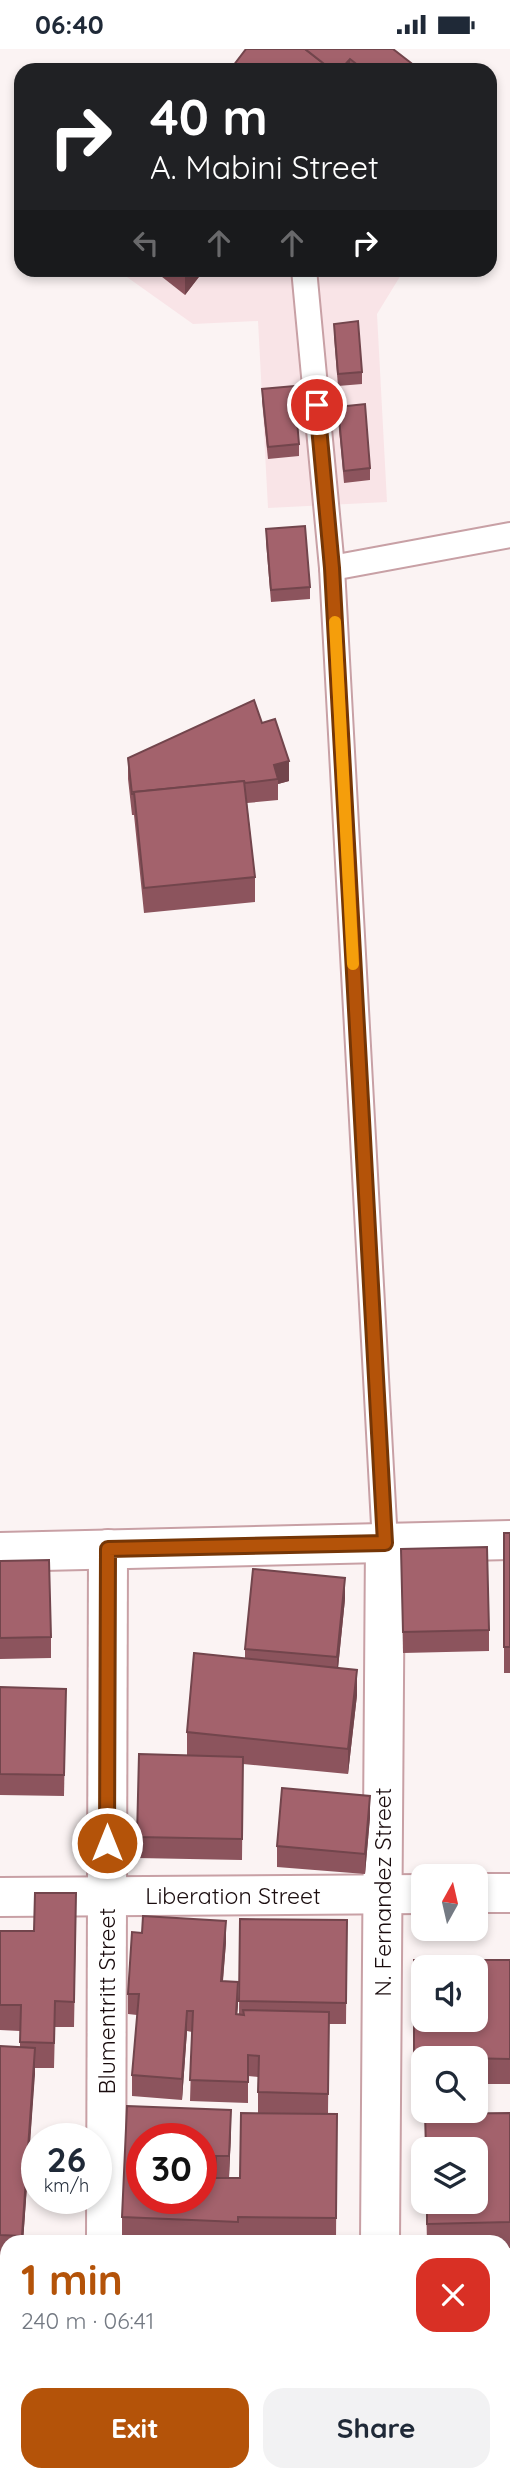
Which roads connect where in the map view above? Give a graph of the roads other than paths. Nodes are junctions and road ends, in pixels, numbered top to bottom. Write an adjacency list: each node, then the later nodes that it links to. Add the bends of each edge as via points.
1 (305, 277): 3 (lane)
2 (510, 535): 3 (lane)
3 (332, 568): 5 (lane)
4 (510, 1540): 5 (street)
5 (385, 1543): 6 (street); 10 (street, N. Fernandez Street)
6 (108, 1549): 7 (street); 12 (street, Blumentritt Street)
7 (0, 1552)
8 (488, 1893): 9 (street)
9 (510, 1893)
10 (382, 1894): 11 (street, Liberation Street); 12 (street, Liberation Street); 15 (street, N. Fernandez Street)
11 (411, 1894)
12 (107, 1896): 13 (street, Liberation Street); 14 (street, Blumentritt Street)
13 (0, 1897)
14 (106, 2235)
15 (380, 2235)

